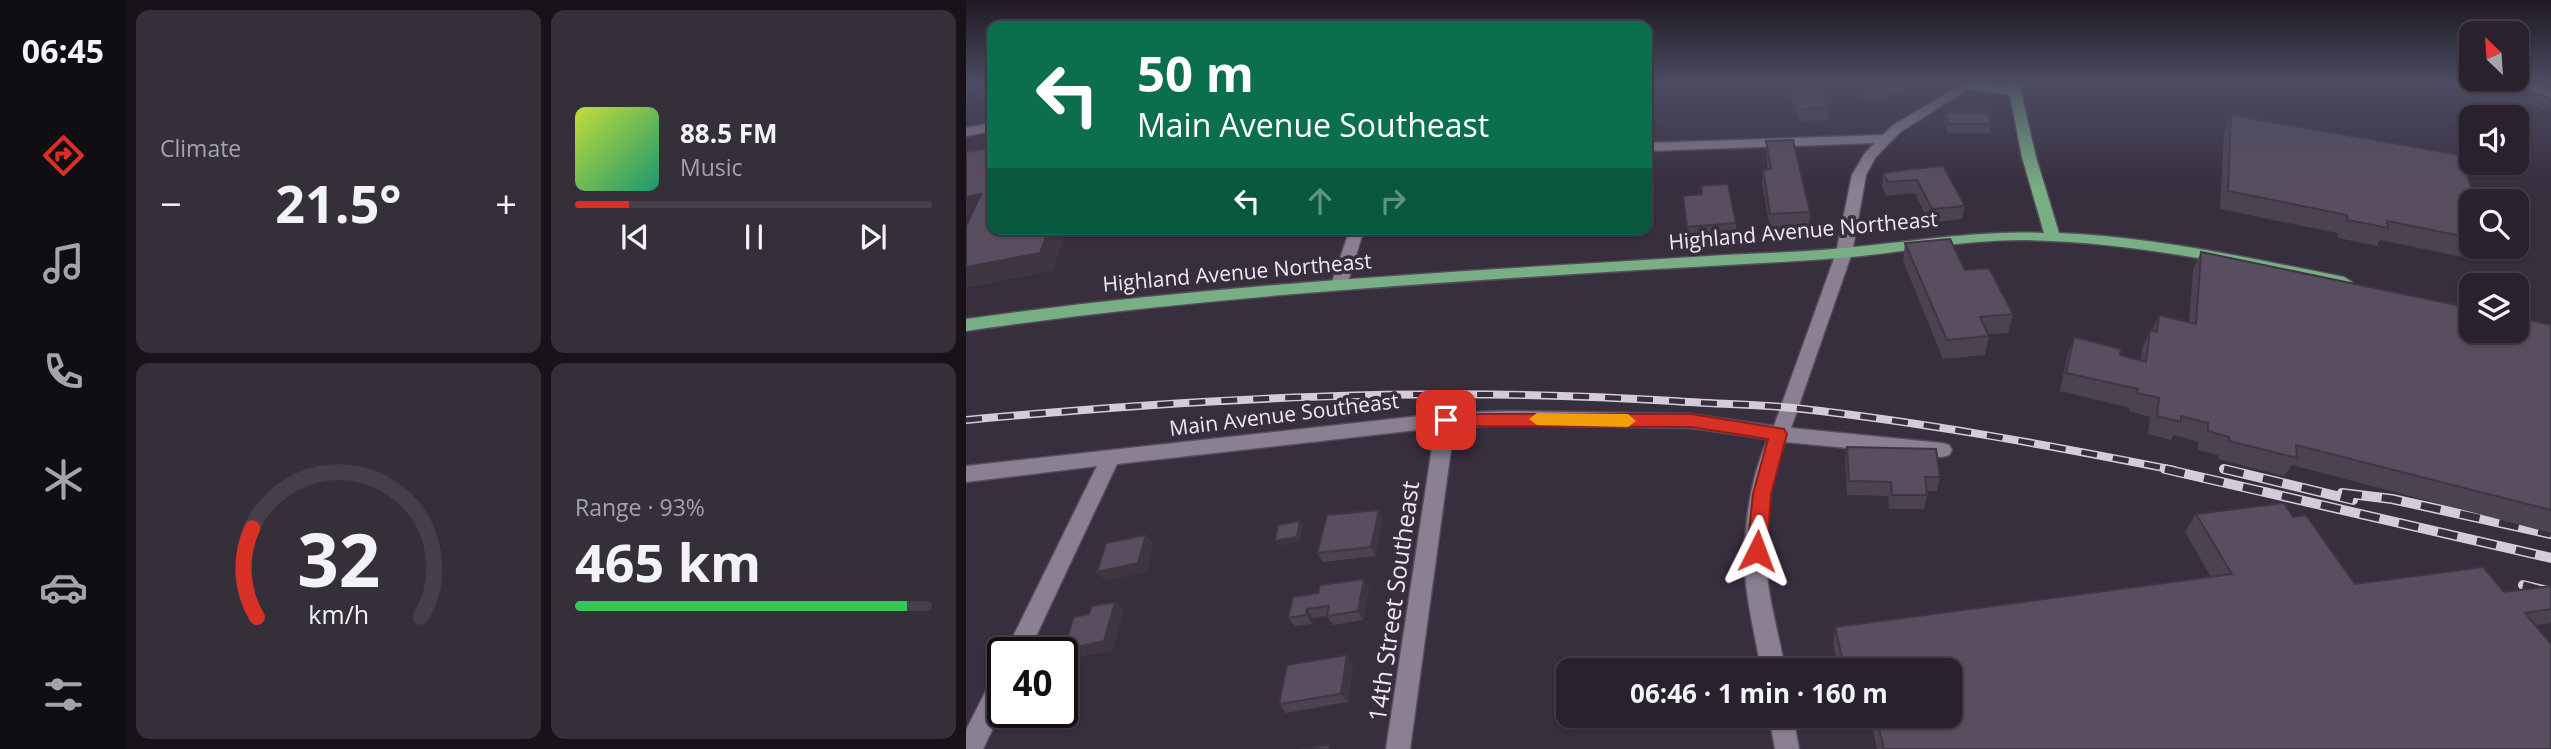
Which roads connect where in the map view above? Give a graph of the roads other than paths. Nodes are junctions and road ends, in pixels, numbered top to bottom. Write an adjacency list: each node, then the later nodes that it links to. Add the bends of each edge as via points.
1 (1913, 119): 5 (street)
2 (2021, 119): 8 (main road)
3 (987, 128): 4 (street)
4 (966, 132)
5 (1885, 139): 6 (street); 9 (street, via 1859,175)
6 (1652, 147)
7 (1355, 235): 10 (street)
8 (2053, 237): 9 (main road, Highland Avenue Northeast, via 1930,241); 11 (main road, Highland Avenue Northeast, via 2176,248)
9 (1844, 253): 10 (main road, Highland Avenue Northeast); 14 (street)
10 (1339, 285): 12 (main road, Highland Avenue Northeast, via 1090,307)
11 (2357, 285)
12 (966, 325)
13 (1446, 420): 14 (street, Main Avenue Southeast, via 1691,421); 16 (street, Main Avenue Southeast); 23 (street, 14th Street Southeast)
14 (1778, 434): 15 (street, Main Avenue Southeast); 19 (street, via 1759,509 1756,573)
15 (1942, 450)
16 (1111, 457): 17 (street, Main Avenue Southeast); 18 (street)
17 (966, 474)
18 (1024, 637)
19 (1771, 658)
20 (987, 714): 22 (street)
21 (1783, 728): 24 (street)
22 (970, 749)
23 (1398, 749)
24 (1787, 749)

